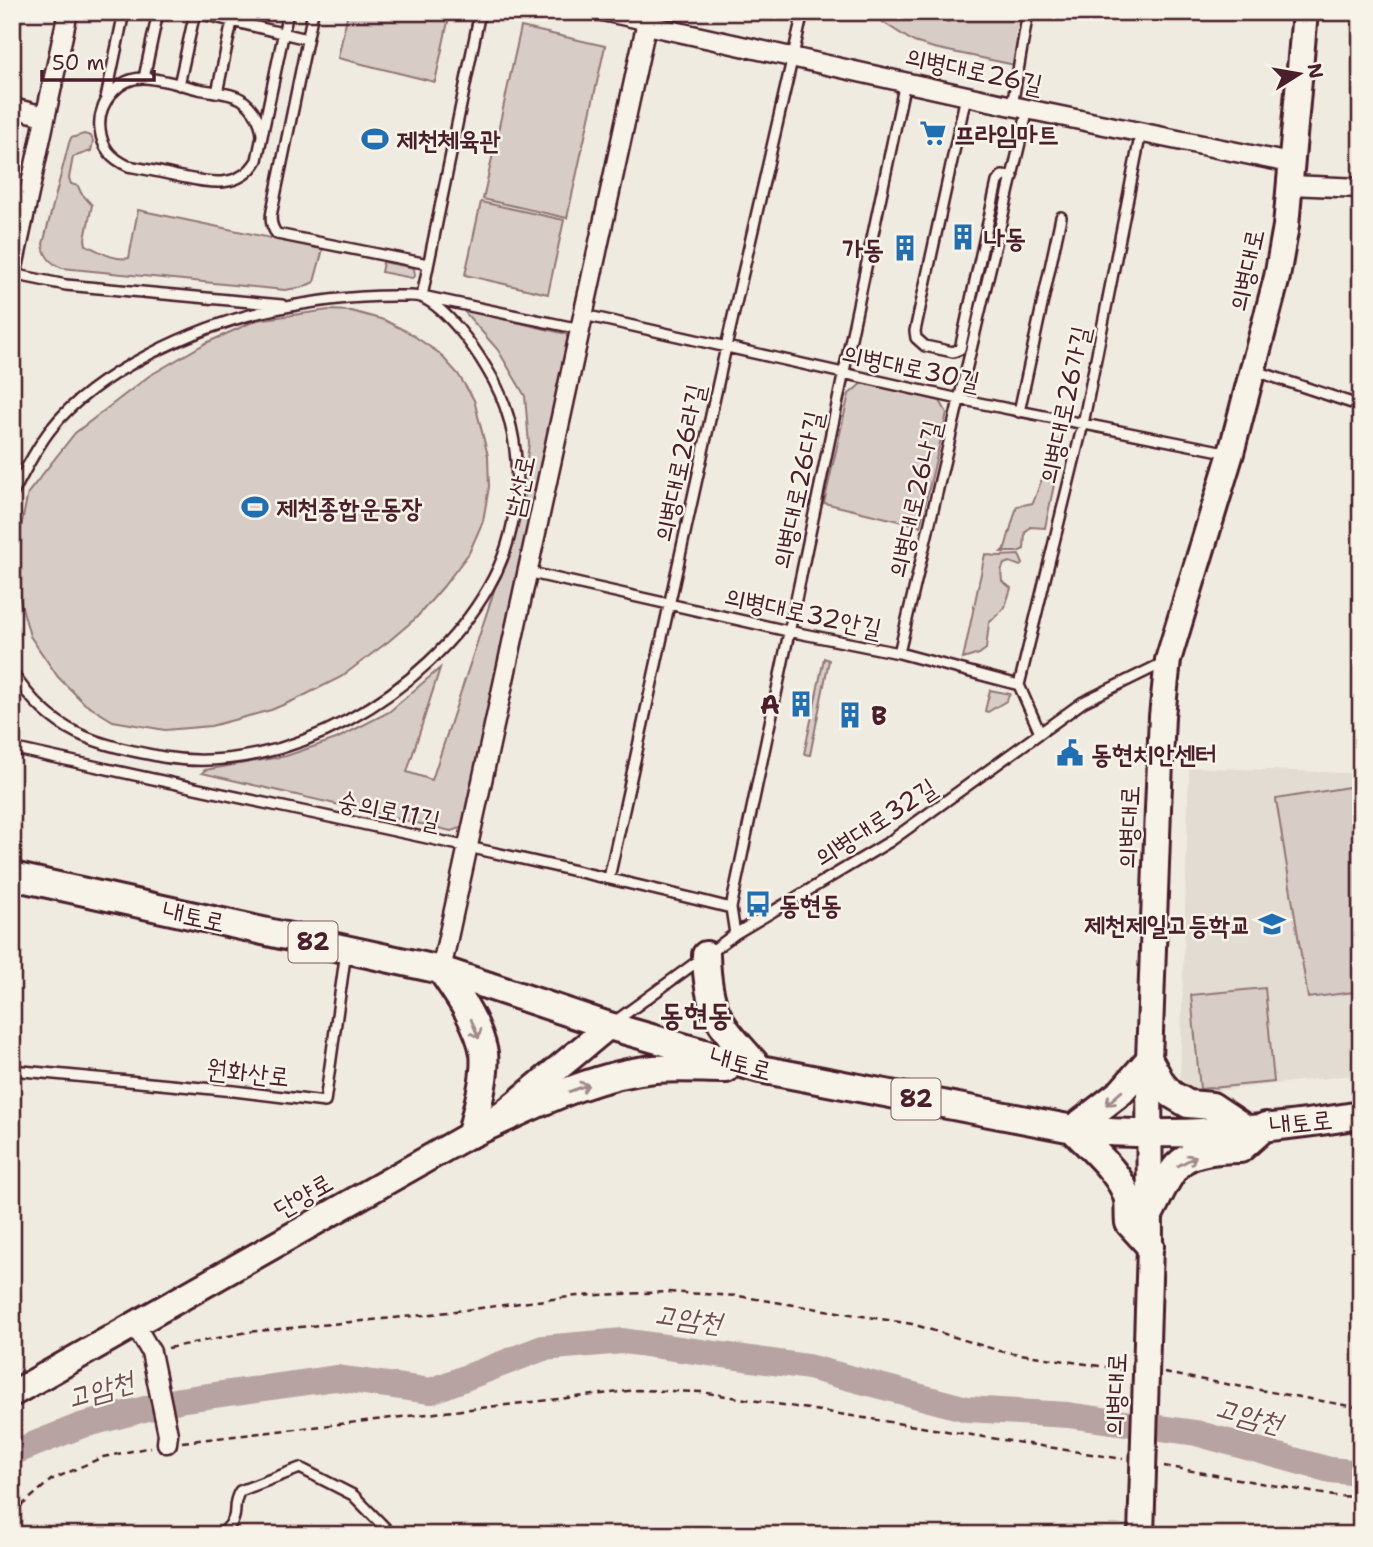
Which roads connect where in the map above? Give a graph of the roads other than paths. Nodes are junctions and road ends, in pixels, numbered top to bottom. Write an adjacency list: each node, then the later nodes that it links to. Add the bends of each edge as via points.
1 (68, 12): 25 (street)
2 (124, 12): 22 (lane)
3 (158, 12): 17 (lane)
4 (195, 12): 12 (lane); 19 (lane)
5 (288, 12): 14 (lane)
6 (313, 12): 15 (lane)
7 (480, 12): 32 (lane)
8 (585, 12): 13 (lane)
9 (803, 12): 16 (lane, 의병대로26라길)
10 (1028, 12): 24 (lane, 의병대로26나길)
11 (1305, 12): 28 (street, 의병대로)
12 (233, 17): 14 (lane); 20 (lane)
13 (648, 19): 16 (street, 의병대로26길); 36 (street, 남산로)
14 (284, 33): 15 (lane); 27 (lane)
15 (307, 39): 32 (lane, via 272,211 274,230)
16 (792, 57): 18 (street, 의병대로26길); 37 (lane, 의병대로26라길)
17 (144, 79): 19 (lane); 22 (lane, via 122,85)
18 (905, 82): 21 (street, 의병대로26길); 39 (lane, 의병대로26다길)
19 (179, 85): 20 (lane)
20 (217, 93): 27 (lane, via 236,97 251,108)
21 (965, 96): 24 (street, 의병대로26길); 29 (lane, via 915,331 925,346 953,352 960,349 997,182 1002,176)
22 (104, 103): 27 (lane, via 100,127 106,148 118,161 214,183 230,182 247,173)
23 (12, 108): 25 (street)
24 (1020, 108): 26 (street, 의병대로26길); 29 (lane, 의병대로26나길)
25 (45, 116): 33 (street)
26 (1141, 132): 28 (street, 의병대로26길); 43 (lane, 의병대로26가길)
27 (262, 135)
28 (1290, 174): 30 (street, 의병대로26길); 38 (street, 의병대로, via 1277,277)
29 (1013, 177): 40 (lane, 의병대로26나길)
30 (1361, 188)
31 (1061, 217): 42 (lane)
32 (428, 264): 34 (lane)
33 (12, 273): 35 (lane, via 66,285)
34 (422, 296): 35 (lane, 의병대로30길, via 380,295); 36 (lane, 의병대로30길); 51 (lane, via 463,335 490,373 506,408 516,455 514,511 490,585 471,615 435,655 370,707 340,724 283,747 215,761 118,749 84,737 45,714)
35 (291, 305): 45 (lane, via 188,336 111,378 51,428)
36 (582, 322): 37 (lane, 의병대로30길); 46 (street, 남산로)
37 (726, 347): 39 (lane, 의병대로30길); 47 (lane, 의병대로26라길)
38 (1252, 370): 41 (lane); 44 (street, 의병대로)
39 (844, 373): 40 (lane, 의병대로30길); 48 (lane, 의병대로26다길)
40 (959, 399): 42 (lane, 의병대로30길); 49 (lane, 의병대로26나길)
41 (1361, 406)
42 (1019, 412): 43 (lane, 의병대로30길)
43 (1083, 424): 44 (lane, 의병대로30길); 52 (lane, 의병대로26가길)
44 (1231, 453): 50 (street, 의병대로)
45 (12, 495)
46 (527, 572): 47 (lane, 의병대로32안길); 55 (street, 남산로)
47 (669, 605): 48 (lane, 의병대로32안길); 57 (lane, 의병대로26라길)
48 (788, 631): 49 (lane, 의병대로32안길); 58 (lane, 의병대로26다길)
49 (899, 653): 52 (lane, 의병대로32안길)
50 (1168, 660): 53 (lane, 의병대로32길, via 1083,702); 64 (street, 의병대로)
51 (12, 672)
52 (1019, 685): 53 (lane)
53 (1040, 733): 59 (lane, 의병대로32길, via 889,842)
54 (12, 748): 55 (lane, 숭의로11길)
55 (467, 848): 57 (lane, 숭의로11길); 62 (street, 남산로)
56 (12, 876): 60 (main road, 내토로 / 82)
57 (609, 878): 58 (lane, 숭의로11길)
58 (731, 908): 59 (lane)
59 (735, 934): 61 (lane, 의병대로32길)
60 (347, 949): 62 (main road, 내토로 / 82); 66 (lane, 원화산로, via 326,1102)
61 (706, 955): 63 (lane, 의병대로32길); 65 (main road, via 713,1009 721,1025)
62 (441, 971): 63 (main road, 내토로 / 82); 71 (main road, one-way to 71, via 462,1000 484,1053)
63 (609, 1026): 65 (main road, 내토로 / 82); 71 (street, 단양로, via 504,1113)
64 (1149, 1060): 68 (main road, via 1171,1094 1188,1104 1212,1106); 69 (main road, one-way to 69, via 1121,1092); 70 (street, 의병대로)
65 (760, 1069): 69 (main road, 내토로 / 82); 71 (main road, one-way to 65, via 607,1079 655,1069)
66 (12, 1070)
67 (1361, 1115): 68 (main road, 내토로 / 82)
68 (1256, 1127): 70 (main road, 내토로 / 82); 72 (main road, one-way to 68, via 1177,1165 1221,1149 1240,1149)
69 (1073, 1129): 70 (main road, 내토로 / 82); 73 (main road, via 1111,1167 1128,1198 1129,1223)
70 (1148, 1133): 72 (street, 의병대로)
71 (471, 1134): 74 (street, 단양로)
72 (1149, 1215): 73 (street, 의병대로)
73 (1150, 1246): 79 (street, 의병대로)
74 (135, 1325): 75 (street, 단양로); 76 (street, via 152,1357)
75 (12, 1394)
76 (167, 1439)
77 (220, 1535): 78 (lane, via 232,1525 240,1491 300,1468 353,1495)
78 (392, 1535)
79 (1141, 1535)

